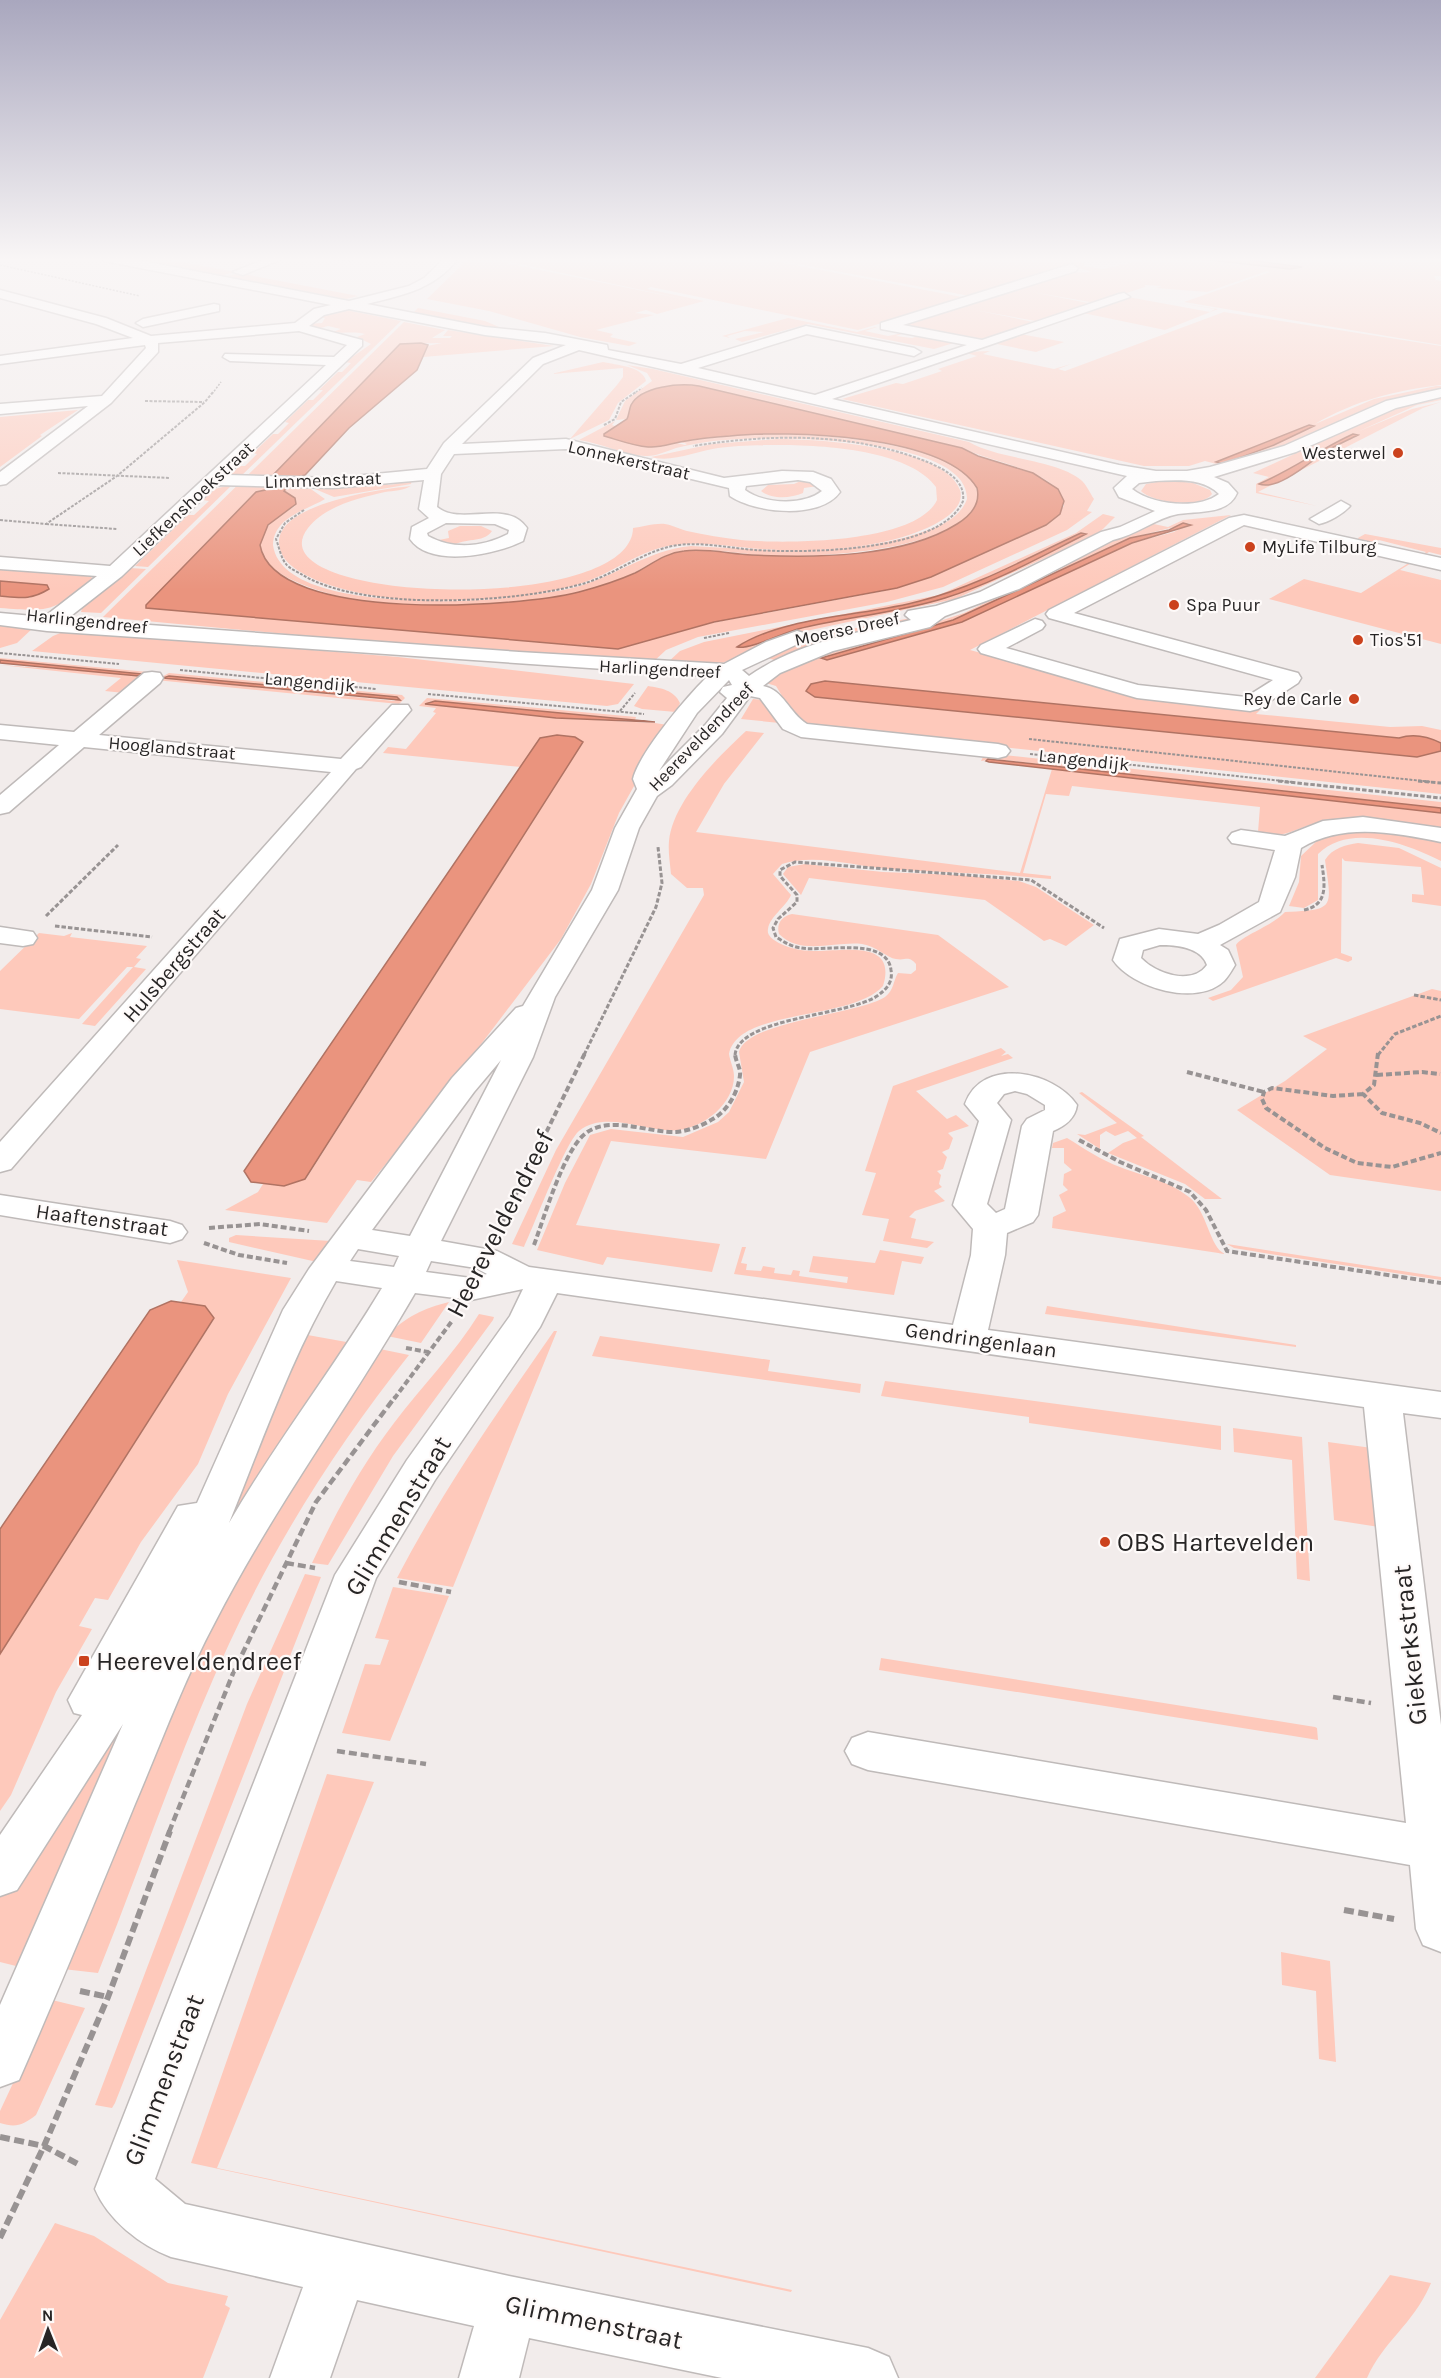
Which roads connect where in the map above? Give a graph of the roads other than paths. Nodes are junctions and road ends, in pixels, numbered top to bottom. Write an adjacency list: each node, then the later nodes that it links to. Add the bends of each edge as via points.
1 (136, 368): 11 (street)
2 (332, 368): 21 (street, Liefkenshoekstraat)
3 (530, 368): 15 (street)
4 (677, 368): 8 (street)
5 (688, 368): 8 (street)
6 (742, 368): 9 (street)
7 (908, 368): 9 (street)
8 (681, 369): 12 (street)
9 (833, 393): 12 (street)
10 (1441, 393): 14 (street, via 1391,404)
11 (106, 400): 13 (street); 19 (street)
12 (815, 400): 16 (street)
13 (0, 409)
14 (1290, 449): 20 (street); 23 (street, via 1281,457 1232,477)
15 (448, 450): 17 (street); 22 (street, Lonnekerstraat, via 566,444)
16 (1041, 452): 18 (street); 24 (street, via 1105,475)
17 (433, 474): 21 (street, Limmenstraat, via 305,483); 29 (street, via 428,509)
18 (1156, 476): 20 (street); 24 (street, via 1134,479)
19 (4, 477)
20 (1182, 477): 23 (street, via 1205,480)
21 (213, 480): 36 (street, Liefkenshoekstraat)
22 (738, 484): 22 (street, Lonnekerstraat, via 735,488 740,496 767,504 814,502 831,492 820,481 794,476 763,476)
23 (1224, 490): 25 (street); 26 (street, via 1226,498)
24 (1131, 492): 27 (street, via 1156,505); 33 (street, Moerse Dreef, via 1132,508)
25 (1246, 500)
26 (1212, 504): 27 (street); 30 (street)
27 (1182, 507): 33 (street, Moerse Dreef)
28 (1301, 512): 30 (street)
29 (441, 519): 29 (street, via 423,526 417,535 419,539 434,546 473,549 500,545 519,532 514,524 498,518)
30 (1319, 519): 31 (street)
31 (1341, 523): 32 (street); 35 (street); 39 (street, via 1235,522)
32 (1362, 527)
33 (1107, 536): 38 (street, Moerse Dreef, via 989,594)
34 (0, 563): 36 (street, Liefkenshoekstraat)
35 (1441, 564)
36 (115, 572): 41 (street, Liefkenshoekstraat)
37 (0, 613): 41 (street, Harlingendreef)
38 (937, 614): 43 (street, Moerse Dreef, via 883,619 799,637 765,648); 46 (street, Heereveldendreef, via 923,623 802,656 773,669)
39 (1056, 614): 42 (street); 47 (street, via 1290,678)
40 (0, 619): 41 (street, Harlingendreef)
41 (52, 621): 44 (street, Harlingendreef)
42 (1035, 625): 47 (street); 47 (street, via 988,649 1137,692 1250,704)
43 (725, 670): 44 (street, Harlingendreef); 46 (street, Harlingendreef, via 739,676); 48 (street, Moerse Dreef)
44 (649, 675): 48 (street, Harlingendreef)
45 (152, 678): 51 (street)
46 (745, 689): 48 (street, Harlingendreef); 52 (street, via 771,696 791,724 801,730); 54 (street, Heereveldendreef, via 714,729 664,780)
47 (1272, 690)
48 (702, 692): 54 (street, Moerse Dreef, via 681,717 644,778)
49 (400, 710): 53 (street, Hulsbergstraat, via 353,762)
50 (0, 732): 51 (street, Hooglandstraat)
51 (78, 739): 53 (street, Hooglandstraat); 55 (street)
52 (998, 751)
53 (344, 766): 61 (street, Hulsbergstraat, via 344,771)
54 (646, 792): 60 (street, Heereveldendreef, via 627,828 605,890)
55 (0, 807)
56 (1441, 836): 58 (street, via 1387,826 1344,826 1300,836)
57 (1241, 838): 58 (street)
58 (1289, 844): 59 (street, via 1271,906 1229,932)
59 (1200, 943): 59 (street, via 1218,956 1221,965 1218,973 1202,981 1178,984 1153,979 1133,969 1127,960 1130,945 1159,937)
60 (541, 997): 65 (street, Heereveldendreef, via 463,1085); 66 (street, Heereveldendreef, via 518,1057)
61 (0, 1162)
62 (0, 1205): 64 (street, Haaftenstraat)
63 (990, 1228): 63 (street, via 969,1205 994,1120 981,1104 983,1095 1015,1082 1044,1088 1061,1104 1060,1114 1038,1126 1021,1215); 69 (street, via 988,1255)
64 (170, 1232)
65 (348, 1237): 66 (street, Gendringenlaan); 67 (street, Heereveldendreef)
66 (413, 1265): 67 (street, Gendringenlaan); 68 (street, Gendringenlaan); 76 (street, Heereveldendreef, via 369,1341 261,1502 214,1582 151,1712)
67 (326, 1269): 74 (street, Heereveldendreef, via 301,1310 226,1481 186,1523 88,1704 63,1780)
68 (533, 1279): 69 (street, Gendringenlaan); 77 (street, Glimmenstraat, via 527,1319 421,1470 356,1575 123,2188 171,2229)
69 (968, 1338): 70 (street, Gendringenlaan)
70 (1382, 1397): 71 (street, Gendringenlaan); 73 (street, Giekerkstraat)
71 (1441, 1405)
72 (868, 1751): 73 (street)
73 (1432, 1848): 75 (street, Giekerkstraat)
74 (0, 1875)
75 (1441, 1929)
76 (0, 2062)
77 (339, 2267): 78 (street, Glimmenstraat); 79 (street)
78 (509, 2306): 80 (street); 81 (street, Glimmenstraat)
79 (300, 2378)
80 (489, 2378)
81 (868, 2378)

